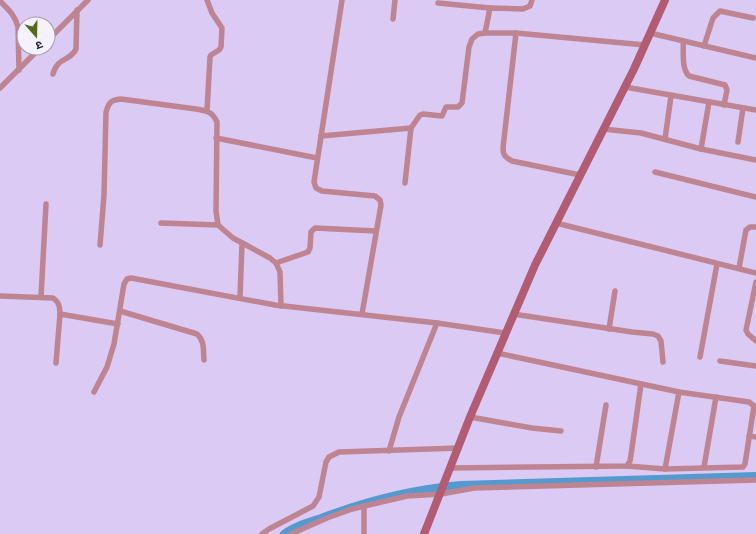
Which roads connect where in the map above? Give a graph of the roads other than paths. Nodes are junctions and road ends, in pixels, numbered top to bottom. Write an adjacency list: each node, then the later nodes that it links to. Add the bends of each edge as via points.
1 (88, 0): 10 (street)
2 (342, 0): 34 (street)
3 (395, 0): 12 (street)
4 (532, 0): 9 (street, via 530,6 523,9)
5 (665, 0): 16 (main road)
6 (0, 1): 22 (street, via 14,15 18,27)
7 (209, 2): 31 (street, via 222,33 219,50 210,57)
8 (438, 3): 9 (street)
9 (490, 8): 14 (street)
10 (77, 10): 13 (street); 23 (street, via 76,49 74,54 57,64)
11 (753, 18): 19 (street, via 720,11 713,18)
12 (393, 19)
13 (56, 32)
14 (485, 33): 15 (street); 32 (street, via 478,34 472,39 469,47 462,103 458,107 446,107 442,116 420,115)
15 (516, 33): 18 (street); 42 (street, via 503,154 512,160)
16 (650, 33): 17 (street); 18 (main road)
17 (683, 41): 19 (street); 28 (street, via 686,74 725,85 727,90)
18 (645, 44): 24 (main road)
19 (704, 46): 21 (street)
20 (32, 56): 22 (street)
21 (756, 58)
22 (19, 70): 25 (street)
23 (53, 74)
24 (625, 87): 26 (street); 33 (main road)
25 (0, 88)
26 (671, 96): 27 (street); 36 (street)
27 (709, 102): 28 (street); 38 (street)
28 (724, 105): 29 (street)
29 (744, 108): 30 (street); 37 (street)
30 (756, 110)
31 (207, 112): 35 (street, via 214,115 217,122); 52 (street, via 121,99 109,103 106,112)
32 (411, 128): 34 (street); 43 (street)
33 (603, 129): 36 (street, via 641,133); 42 (main road)
34 (321, 136): 39 (street)
35 (216, 138): 39 (street); 48 (street)
36 (665, 139): 38 (street)
37 (738, 142)
38 (701, 149): 40 (street)
39 (317, 158): 50 (street, via 314,182 316,188 375,196 380,200)
40 (756, 160)
41 (655, 172): 44 (street)
42 (580, 175): 47 (main road)
43 (405, 183)
44 (756, 197)
45 (46, 204): 60 (street)
46 (161, 223): 48 (street)
47 (556, 223): 54 (street); 66 (main road)
48 (218, 225): 51 (street)
49 (756, 227): 55 (street, via 746,230)
50 (376, 231): 53 (street, via 315,228 311,232 308,252); 65 (street)
51 (242, 243): 53 (street); 61 (street)
52 (100, 245)
53 (276, 263): 62 (street, via 280,272)
54 (717, 264): 55 (street); 73 (street)
55 (738, 268): 56 (street)
56 (756, 273)
57 (756, 282): 71 (street, via 746,330)
58 (615, 291): 69 (street)
59 (0, 296): 60 (street)
60 (41, 297): 64 (street, via 57,301)
61 (240, 298): 62 (street); 63 (street, via 131,278 124,284)
62 (281, 306): 65 (street)
63 (120, 311): 68 (street); 74 (street, via 197,334 203,342)
64 (60, 314): 68 (street); 77 (street)
65 (362, 314): 67 (street)
66 (513, 314): 69 (street); 70 (main road)
67 (437, 323): 70 (street); 89 (street, via 404,402)
68 (118, 324): 80 (street, via 111,355)
69 (609, 329): 76 (street, via 658,336 662,346)
70 (505, 333): 72 (main road)
71 (756, 341)
72 (497, 353): 79 (street); 84 (main road)
73 (700, 357)
74 (204, 360)
75 (720, 361): 78 (street)
76 (663, 362)
77 (56, 363)
78 (756, 366)
79 (641, 384): 81 (street); 90 (street, via 630,461)
80 (94, 392)
81 (679, 392): 82 (street); 94 (street)
82 (716, 397): 86 (street, via 753,404 755,409); 92 (street)
83 (606, 405): 91 (street)
84 (470, 417): 85 (street); 88 (main road)
85 (562, 431)
86 (749, 436): 87 (street); 92 (street, via 744,467)
87 (756, 437)
88 (459, 448): 89 (street); 93 (main road)
89 (389, 451): 98 (street, via 334,454 326,462 317,502)
90 (627, 466): 91 (street); 94 (street)
91 (596, 467): 93 (street)
92 (704, 467): 94 (street)
93 (451, 468): 96 (main road)
94 (665, 469)
95 (756, 480): 96 (street, via 474,488)
96 (441, 492): 97 (street, via 407,496); 101 (main road)
97 (364, 506): 99 (street, via 340,513); 100 (street)
98 (262, 534)
99 (291, 534)
100 (364, 534)
101 (424, 534)

